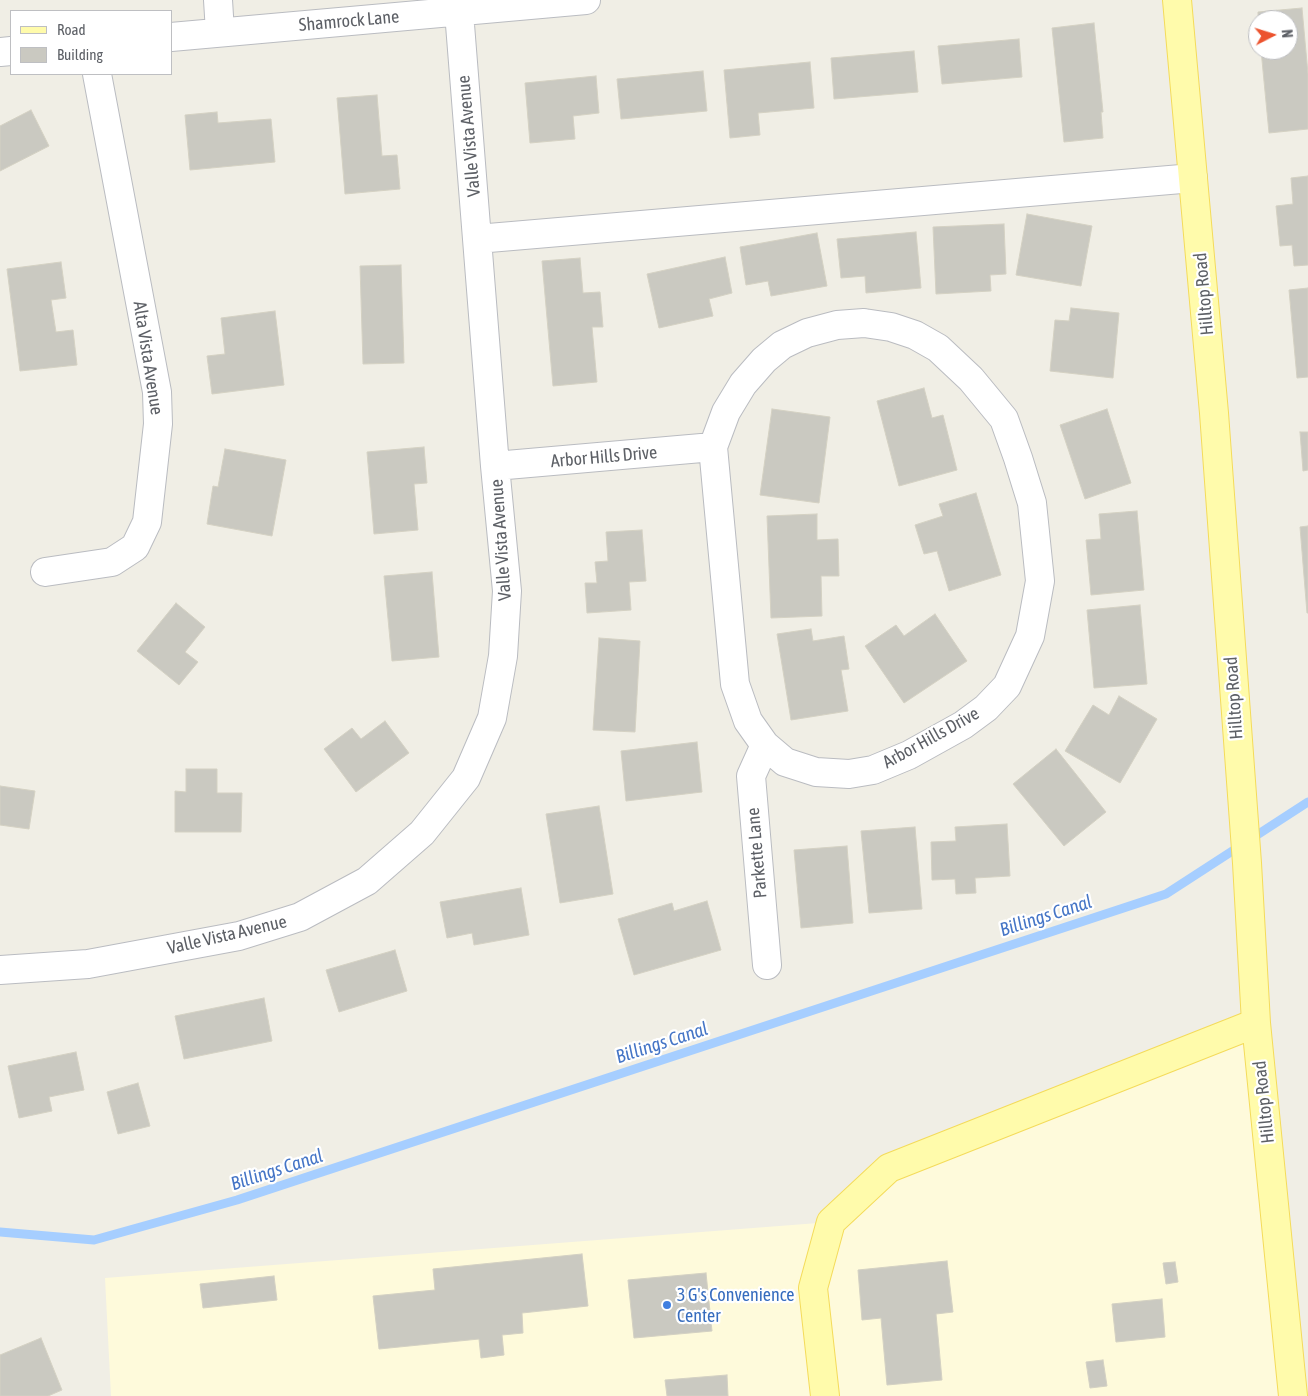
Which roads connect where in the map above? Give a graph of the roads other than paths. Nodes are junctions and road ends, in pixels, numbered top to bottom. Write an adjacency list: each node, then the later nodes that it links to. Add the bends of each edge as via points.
1 (218, 0): 5 (street)
2 (586, 0): 4 (street, Shamrock Lane)
3 (1177, 0): 8 (main road, Hilltop Road)
4 (459, 12): 5 (street, Shamrock Lane); 9 (street, Valle Vista Avenue)
5 (220, 32): 6 (street, Shamrock Lane)
6 (172, 37)
7 (97, 75): 12 (street, Alta Vista Avenue, via 157,392 158,424 147,522 135,547 112,562)
8 (1193, 178): 9 (street); 16 (main road, Hilltop Road, via 1214,413)
9 (477, 239): 11 (street, Valle Vista Avenue)
10 (713, 447): 11 (street, Arbor Hills Drive); 13 (street, Arbor Hills Drive, via 735,684 748,721); 13 (street, Arbor Hills Drive, via 726,412 742,384 782,346 807,333 837,325 864,323 891,327 938,348 971,379 1004,419 1032,503 1040,581 1030,636 1007,686 986,708 963,725 909,755 873,770 848,774 816,772 785,762)
11 (495, 466): 15 (street, Valle Vista Avenue, via 507,591 504,656 492,718 466,778 422,833 366,881 300,917 238,936 88,964)
12 (45, 572)
13 (765, 745): 14 (street, Parkette Lane, via 751,776)
14 (767, 964)
15 (0, 970)
16 (1256, 1023): 17 (main road, via 888,1168 831,1222 813,1288); 18 (main road, Hilltop Road)
17 (825, 1396)
18 (1293, 1396)

